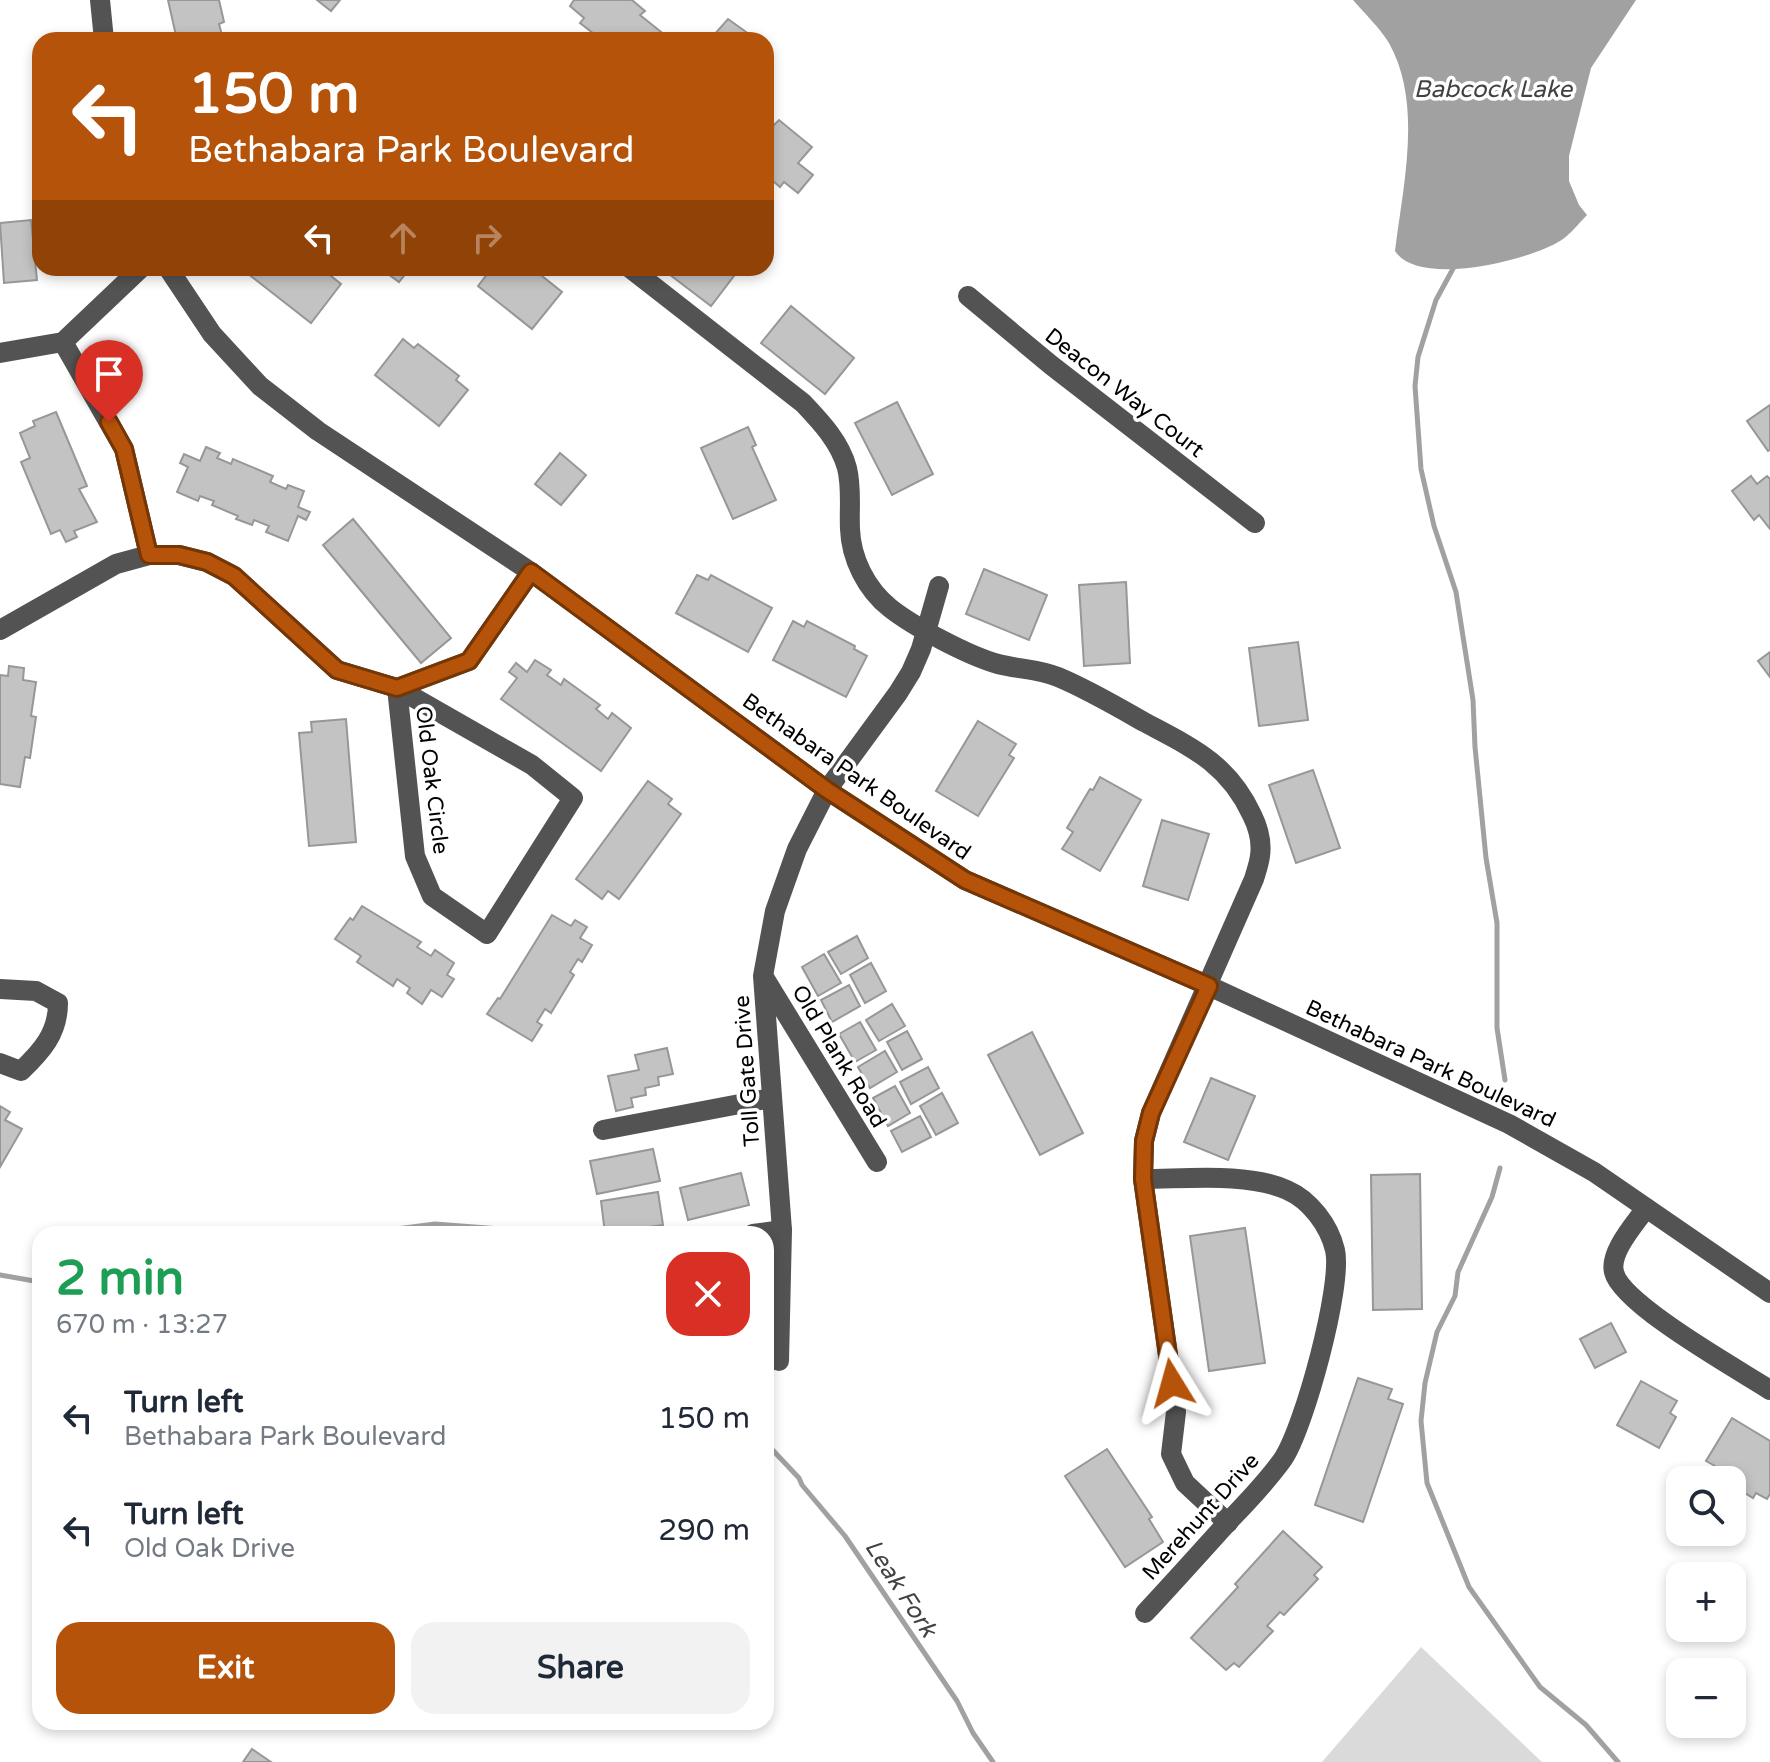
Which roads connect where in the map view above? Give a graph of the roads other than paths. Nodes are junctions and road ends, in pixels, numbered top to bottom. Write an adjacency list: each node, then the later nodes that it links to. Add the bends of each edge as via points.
1 (100, 0): 2 (street)
2 (103, 32)
3 (133, 276): 7 (street)
4 (173, 276): 11 (street, Bethabara Park Boulevard, via 212,334 260,386 318,431)
5 (640, 276): 13 (street, via 803,403 825,428 850,480 850,529 859,570 890,608)
6 (968, 296): 9 (street, Deacon Way Court)
7 (63, 342): 8 (street); 10 (street, via 124,449)
8 (0, 353)
9 (1255, 523)
10 (149, 555): 14 (street, via 116,564); 15 (street, via 179,555 234,576 337,670)
11 (531, 572): 15 (street, via 469,661); 16 (street, Bethabara Park Boulevard)
12 (939, 586): 13 (street, Toll Gate Drive)
13 (926, 629): 16 (street, Toll Gate Drive, via 898,693); 18 (street, via 997,664 1054,675 1084,689 1193,748 1231,779 1256,823 1261,855)
14 (0, 630)
15 (397, 688): 15 (street, Old Oak Circle, via 415,856 432,896 487,934 573,798 532,765)
16 (827, 790): 17 (street, Toll Gate Drive, via 785,880); 18 (street, Bethabara Park Boulevard, via 965,880)
17 (763, 976): 21 (street, Toll Gate Drive); 23 (street, Old Plank Road)
18 (1209, 986): 24 (street, via 1151,1113); 25 (street, Bethabara Park Boulevard, via 1509,1124)
19 (0, 989): 20 (street, via 36,991 58,1003 58,1020 44,1049 21,1071)
20 (0, 1063)
21 (771, 1098): 22 (street); 26 (street, Toll Gate Drive)
22 (603, 1130)
23 (877, 1162)
24 (1143, 1179): 31 (street, via 1176,1412 1171,1454 1185,1483); 31 (street, Merehunt Drive, via 1267,1182 1310,1207 1335,1249 1334,1290 1295,1434 1265,1483)
25 (1646, 1208): 28 (street, Bethabara Park Boulevard); 30 (street, via 1618,1246 1613,1270 1621,1287 1666,1324)
26 (782, 1230): 27 (street); 29 (street, Toll Gate Drive)
27 (774, 1231)
28 (1770, 1293)
29 (779, 1361)
30 (1770, 1390)
31 (1228, 1523): 32 (street, Merehunt Drive)
32 (1145, 1613)

